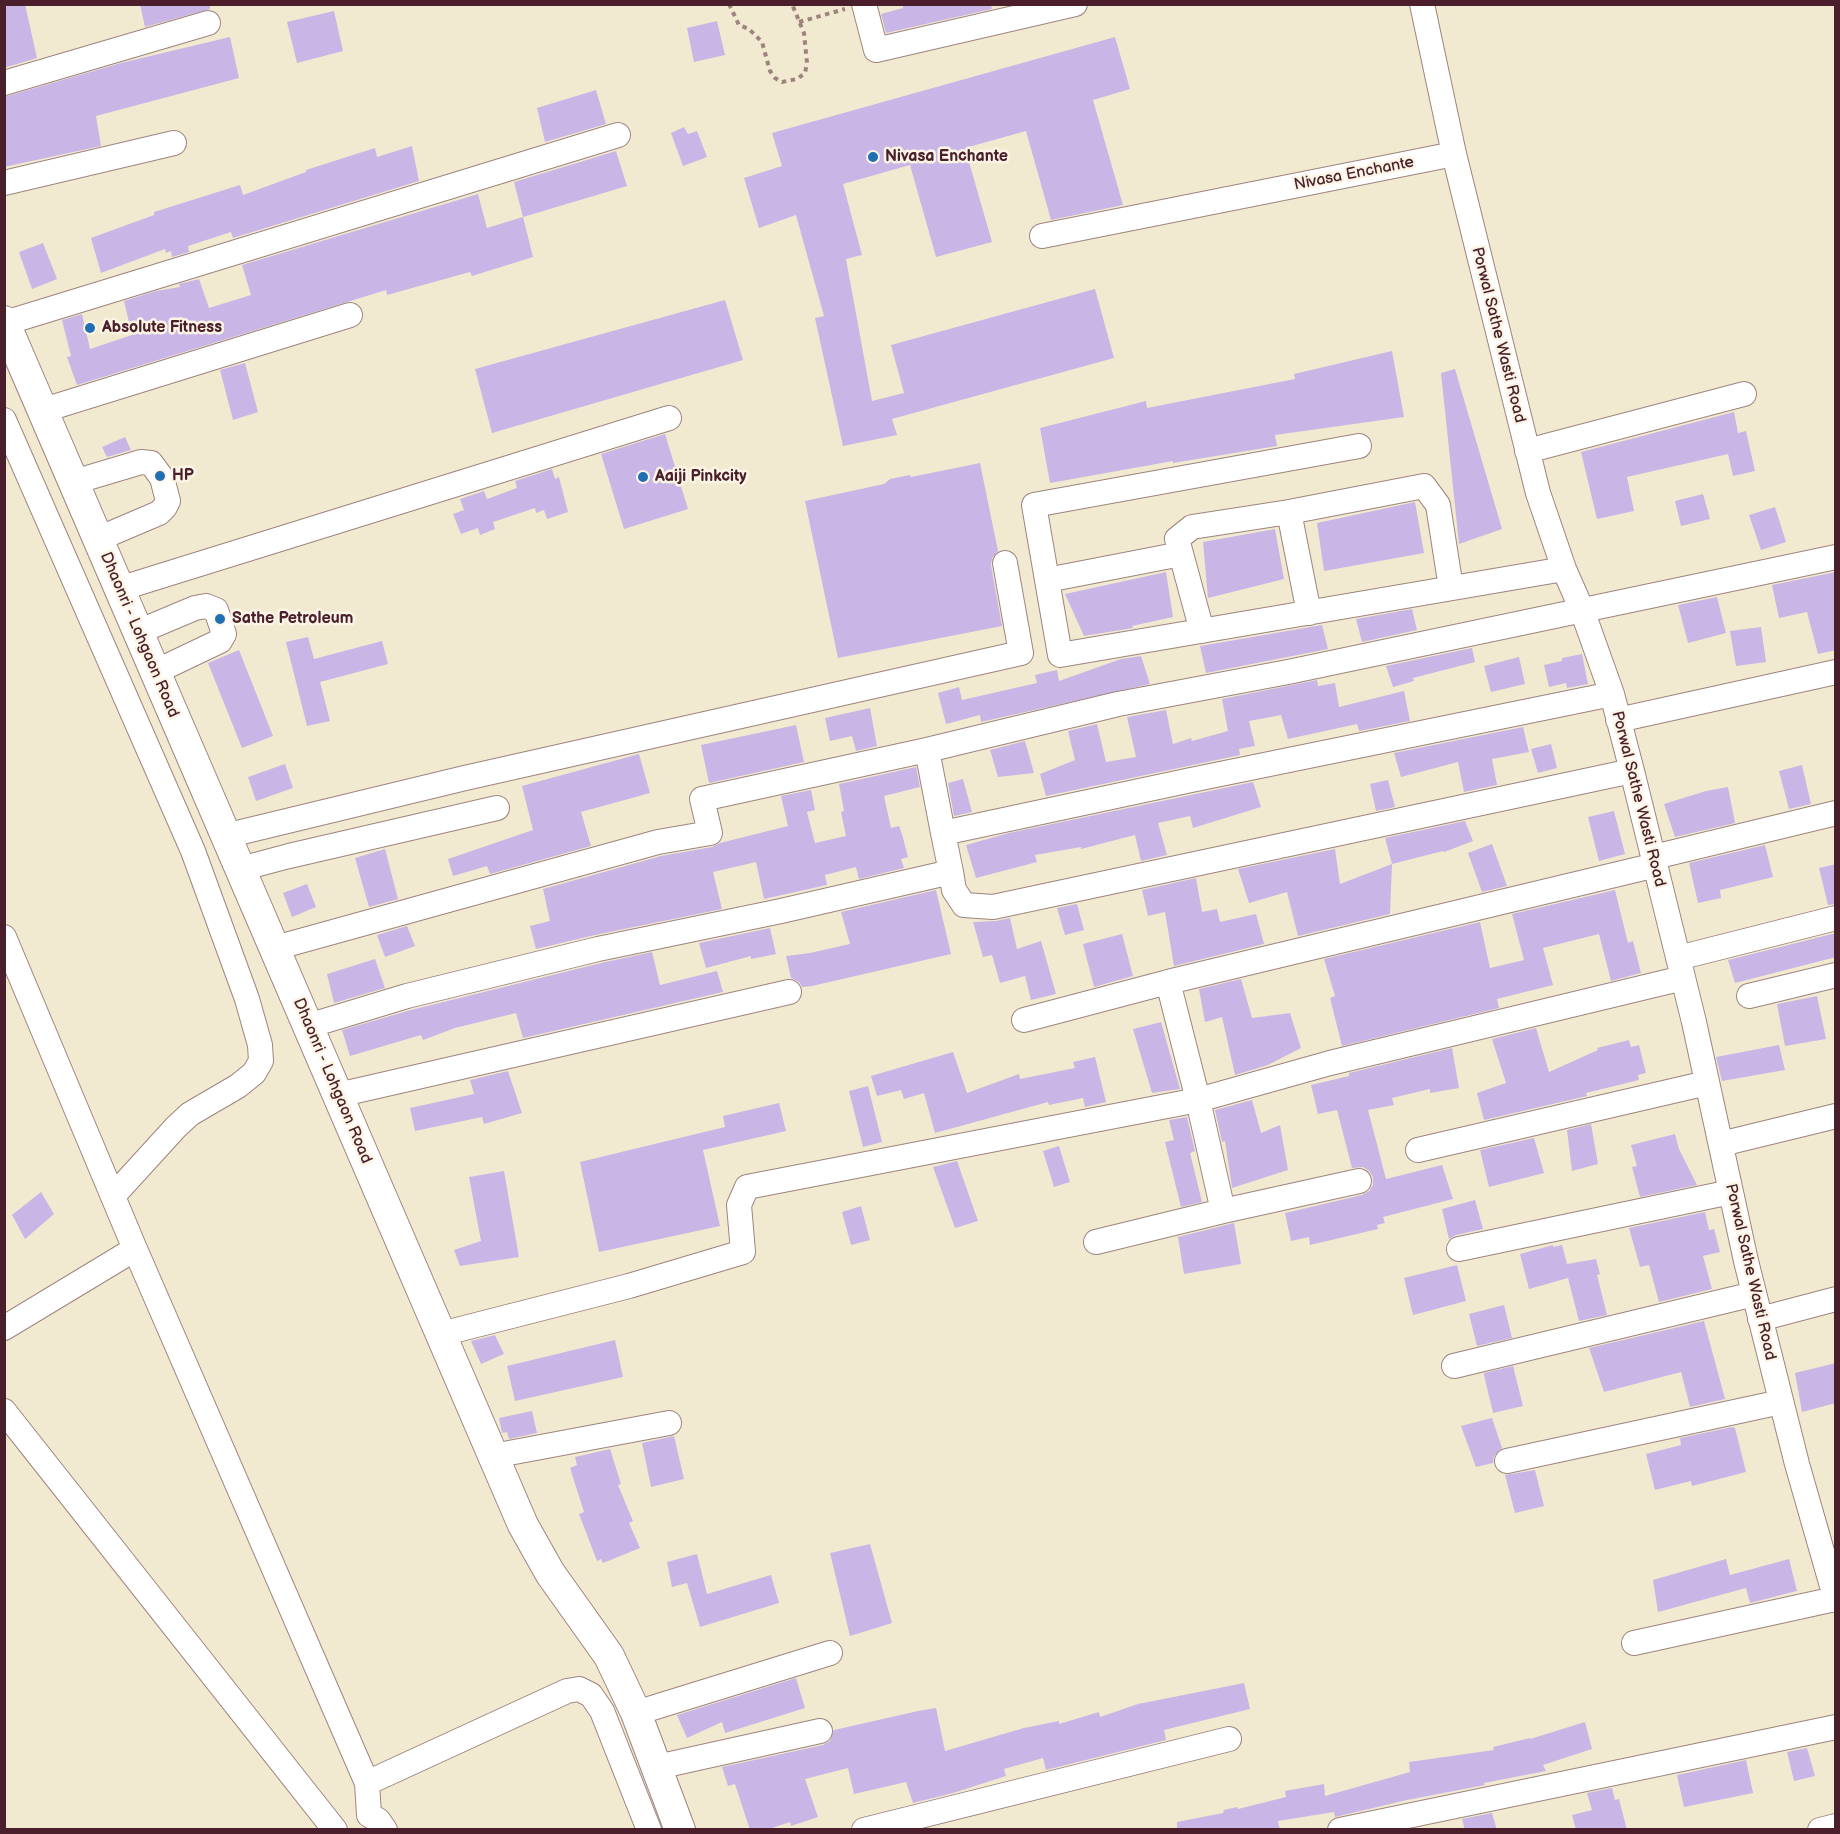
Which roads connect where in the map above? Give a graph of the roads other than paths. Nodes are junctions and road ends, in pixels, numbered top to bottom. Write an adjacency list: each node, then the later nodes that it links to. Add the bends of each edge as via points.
1 (1075, 4): 3 (street, via 876,50)
2 (1422, 4): 8 (street, Porwal Sathe Wasti Road)
3 (858, 6)
4 (208, 23): 5 (street)
5 (4, 82)
6 (618, 135): 12 (street)
7 (174, 143): 9 (street)
8 (1454, 154): 10 (street, Nivasa Enchante); 18 (street, Porwal Sathe Wasti Road)
9 (4, 183)
10 (1042, 236)
11 (350, 315): 14 (street)
12 (5, 322): 14 (main road, Dhaonri - Lohgaon Road)
13 (1744, 393): 18 (street)
14 (44, 410): 19 (main road, Dhaonri - Lohgaon Road)
15 (669, 418): 28 (street)
16 (4, 420): 64 (street, via 193,851 260,1045 261,1061 254,1073 190,1114)
17 (1359, 446): 26 (street, via 1034,505)
18 (1527, 451): 25 (street, Porwal Sathe Wasti Road)
19 (74, 482): 21 (main road, Dhaonri - Lohgaon Road); 21 (street, via 141,462 151,463 162,478 168,501 159,513)
20 (1289, 512): 22 (street, via 1192,527 1177,539); 27 (street, via 1424,486 1438,505); 30 (street)
21 (98, 539): 28 (main road, Dhaonri - Lohgaon Road)
22 (1181, 554): 26 (street); 31 (street)
23 (1836, 557): 29 (street)
24 (1005, 563): 42 (street, via 1021,653)
25 (1564, 569): 27 (street); 29 (street, Porwal Sathe Wasti Road)
26 (1047, 580): 31 (street, via 1060,655)
27 (1451, 588): 30 (street)
28 (119, 589): 32 (main road, Dhaonri - Lohgaon Road)
29 (1582, 610): 35 (street, Porwal Sathe Wasti Road); 37 (street, via 1118,704)
30 (1309, 613): 31 (street)
31 (1202, 631)
32 (138, 632): 33 (main road, Dhaonri - Lohgaon Road); 33 (street, via 195,608 206,606 216,610 224,634 220,641)
33 (155, 672): 42 (main road, Dhaonri - Lohgaon Road)
34 (1836, 672): 36 (street)
35 (1612, 694): 36 (street, Porwal Sathe Wasti Road); 41 (street)
36 (1618, 720): 38 (street, Porwal Sathe Wasti Road)
37 (927, 750): 41 (street); 48 (street, via 702,799 710,833 658,842)
38 (1632, 771): 43 (street, Porwal Sathe Wasti Road); 45 (street, via 993,907 964,905 954,890)
39 (498, 808): 44 (street)
40 (1836, 813): 43 (street)
41 (943, 833): 45 (street)
42 (225, 836): 44 (main road, Dhaonri - Lohgaon Road)
43 (1655, 861): 49 (street, Porwal Sathe Wasti Road); 51 (street)
44 (240, 869): 48 (main road, Dhaonri - Lohgaon Road)
45 (951, 872): 55 (street, via 598,950 407,996)
46 (1836, 918): 49 (street)
47 (4, 937): 64 (street)
48 (275, 948): 55 (main road, Dhaonri - Lohgaon Road)
49 (1680, 968): 56 (street, Porwal Sathe Wasti Road); 58 (street)
50 (1836, 975): 53 (street)
51 (1168, 982): 54 (street); 58 (street)
52 (789, 992): 57 (street)
53 (1749, 996)
54 (1024, 1020)
55 (308, 1026): 57 (main road, Dhaonri - Lohgaon Road)
56 (1707, 1083): 60 (street, Porwal Sathe Wasti Road); 61 (street)
57 (338, 1095): 73 (main road, Dhaonri - Lohgaon Road)
58 (1198, 1100): 65 (street); 73 (street, via 747,1187 739,1205 743,1252)
59 (1836, 1116): 60 (street)
60 (1720, 1144): 63 (street, Porwal Sathe Wasti Road)
61 (1418, 1150)
62 (1359, 1181): 65 (street)
63 (1731, 1192): 68 (street); 69 (street, Porwal Sathe Wasti Road)
64 (114, 1195): 67 (street)
65 (1223, 1211): 66 (street)
66 (1096, 1242)
67 (135, 1249): 72 (street); 88 (street)
68 (1459, 1249)
69 (1754, 1294): 71 (street, Porwal Sathe Wasti Road); 74 (street)
70 (1836, 1299): 71 (street)
71 (1760, 1319): 75 (street, Porwal Sathe Wasti Road)
72 (4, 1328)
73 (441, 1334): 78 (main road, Dhaonri - Lohgaon Road)
74 (1454, 1366)
75 (1781, 1402): 79 (street); 80 (street, Porwal Sathe Wasti Road)
76 (4, 1411): 91 (street)
77 (669, 1423): 78 (street)
78 (493, 1456): 83 (main road, Dhaonri - Lohgaon Road, via 528,1534 550,1573 609,1656)
79 (1507, 1461)
80 (1835, 1599): 81 (street)
81 (1634, 1643)
82 (830, 1653): 83 (street)
83 (636, 1713): 87 (main road, Dhaonri - Lohgaon Road)
84 (1836, 1726): 96 (street)
85 (820, 1731): 87 (street)
86 (1229, 1739): 95 (street)
87 (657, 1767): 94 (main road, Dhaonri - Lohgaon Road)
88 (367, 1783): 89 (street); 93 (street, via 567,1691 579,1689 591,1695 602,1711)
89 (377, 1822): 92 (street, via 350,1819)
90 (1836, 1826): 97 (street)
91 (335, 1830)
92 (342, 1830)
93 (649, 1830)
94 (680, 1830)
95 (864, 1830)
96 (1341, 1830)
97 (1821, 1830)

